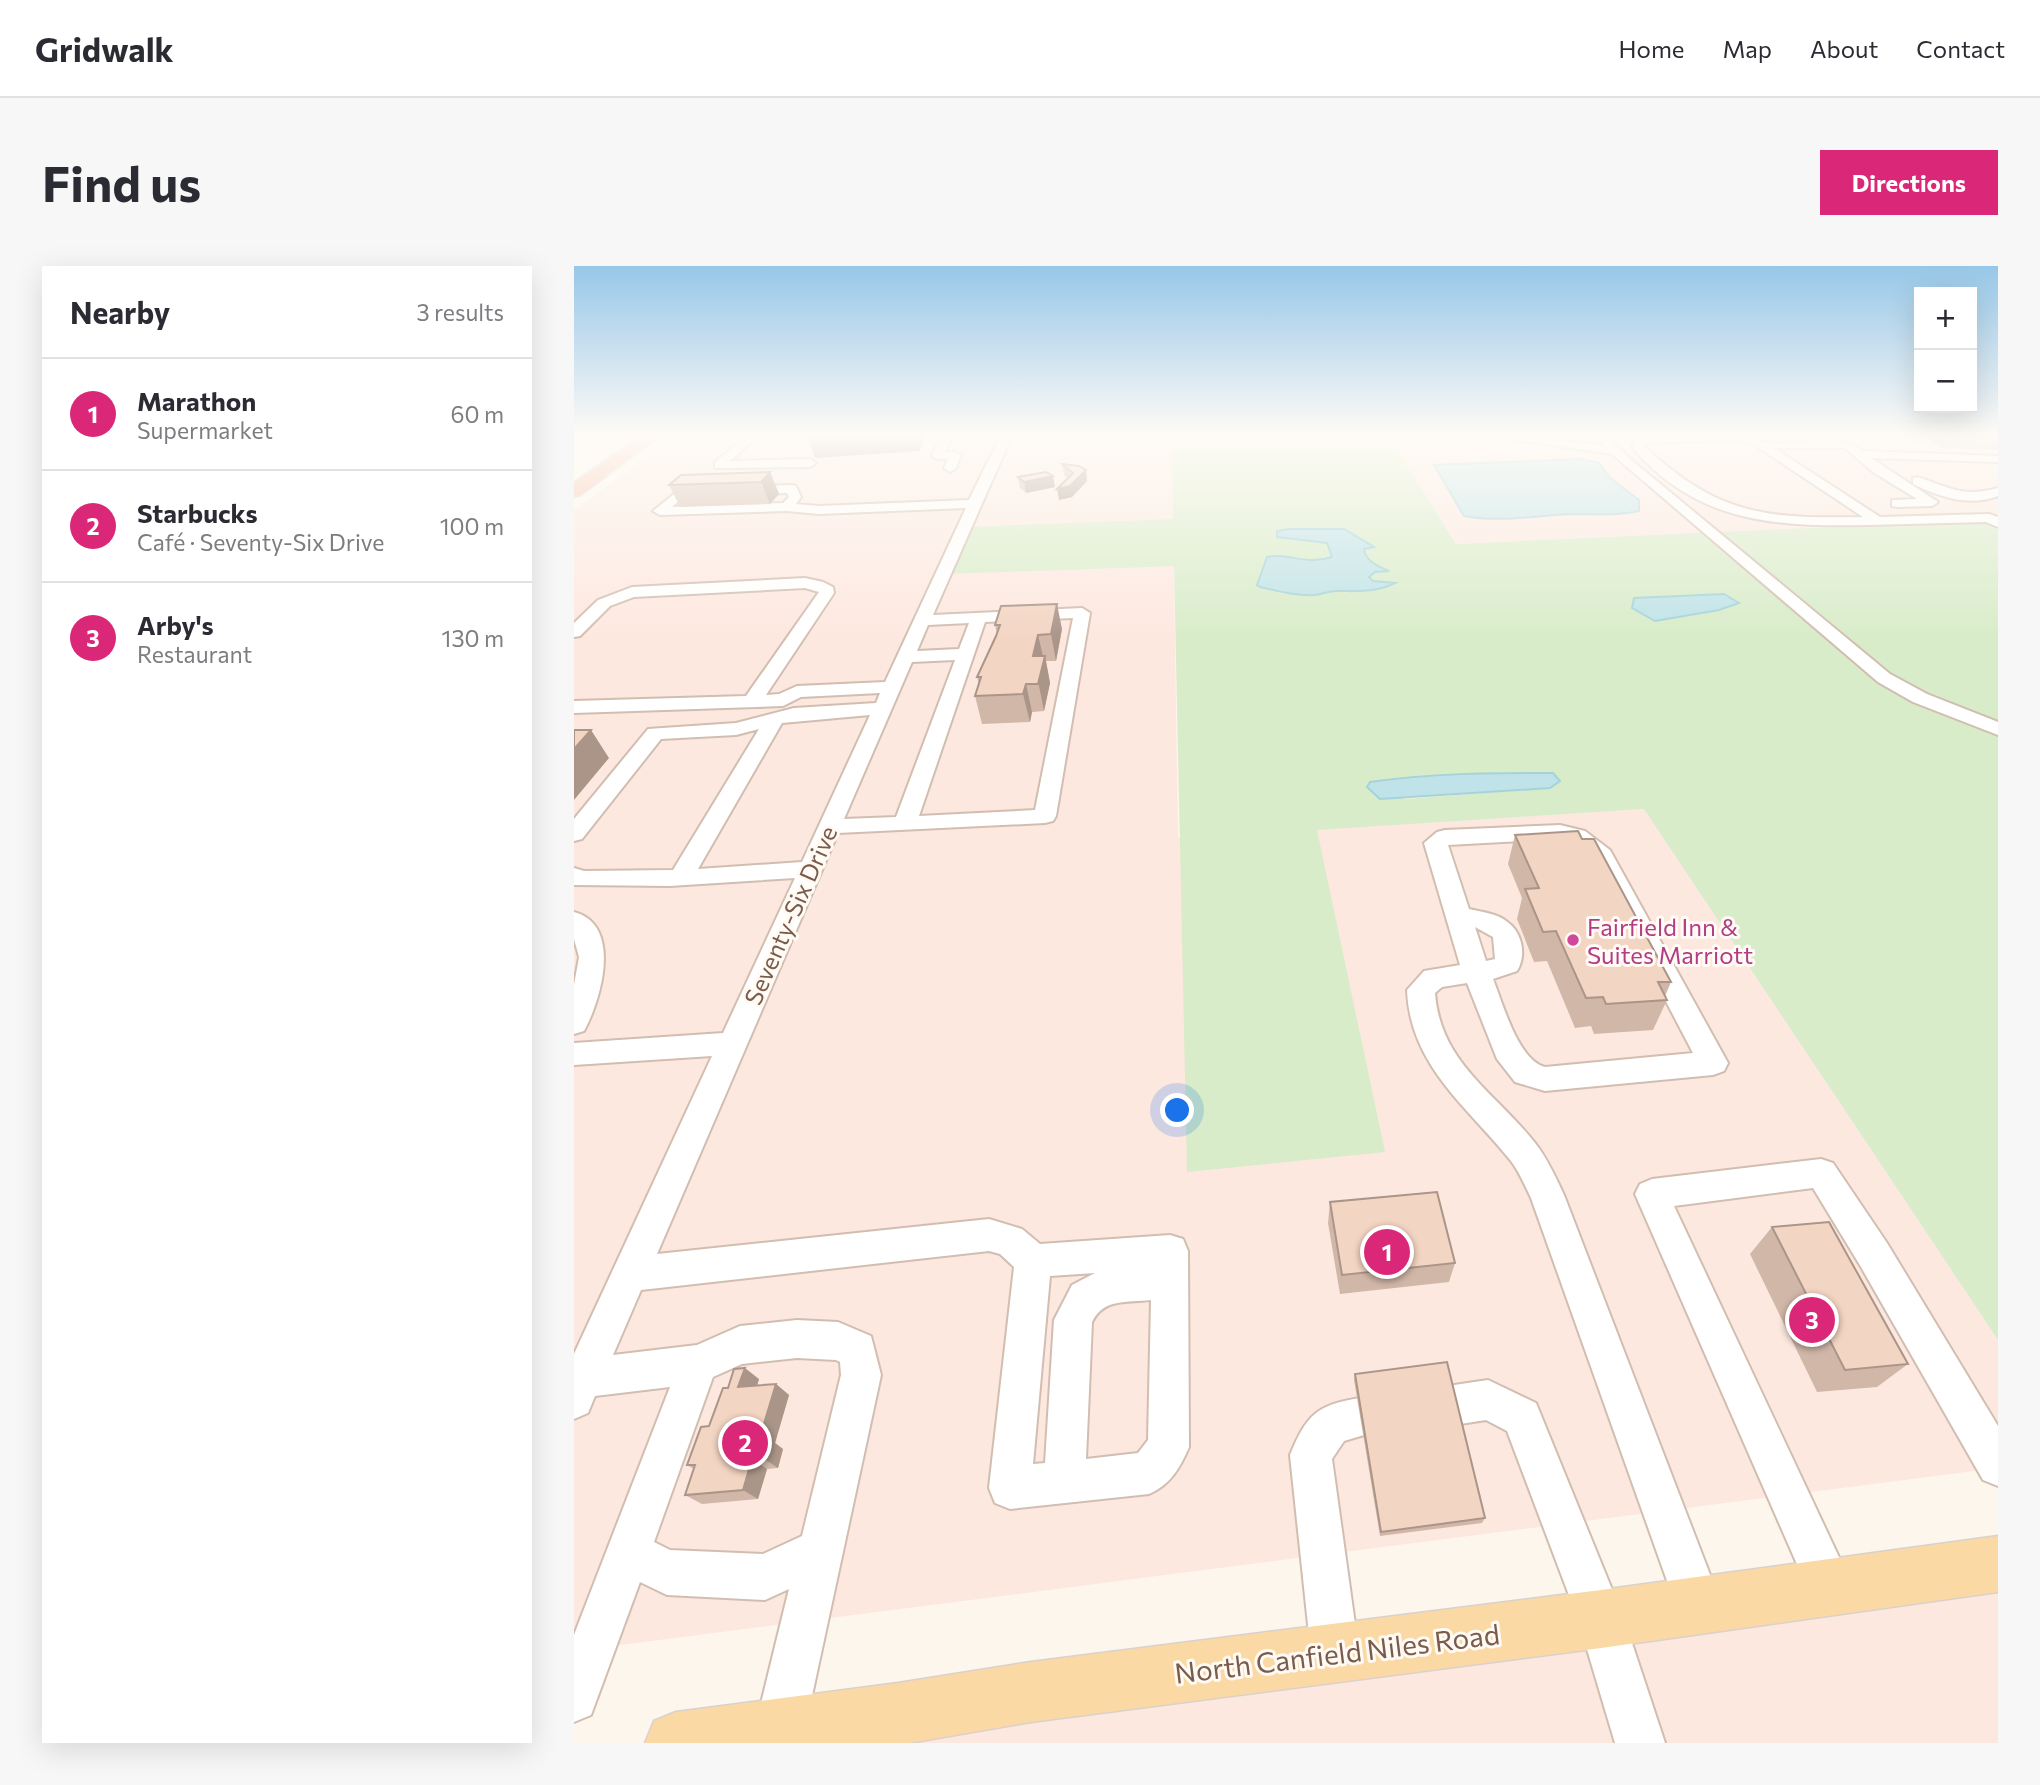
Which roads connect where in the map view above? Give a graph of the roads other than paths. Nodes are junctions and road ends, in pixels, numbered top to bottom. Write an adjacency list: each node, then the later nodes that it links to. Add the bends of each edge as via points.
1 (670, 502): 10 (street, via 660,511)
2 (791, 502): 10 (street)
3 (1676, 502): 22 (street, via 1884,678 1933,704)
4 (1710, 502): 12 (street, via 1777,522)
5 (1850, 502): 9 (street)
6 (1934, 502): 7 (street); 9 (street)
7 (1967, 502)
8 (974, 504): 10 (street, via 819,510); 14 (street, Seventy-Six Drive)
9 (1853, 504): 12 (street)
10 (787, 507)
11 (1996, 519): 12 (street, via 1980,524)
12 (1878, 521)
13 (979, 617): 14 (street); 16 (street); 23 (street, via 1082,613 1045,817)
14 (923, 620): 17 (street, Seventy-Six Drive)
15 (574, 632): 19 (street, via 604,603 632,592 805,583 824,587 827,593)
16 (967, 654): 17 (street); 23 (street)
17 (906, 657): 18 (street, Seventy-Six Drive)
18 (888, 699): 21 (street, via 794,714); 24 (street, Seventy-Six Drive)
19 (752, 701): 20 (street); 21 (street)
20 (574, 708)
21 (779, 710): 25 (street, via 736,729 654,733); 28 (street)
22 (1998, 729)
23 (905, 824): 24 (street)
24 (829, 827): 26 (street, Seventy-Six Drive)
25 (574, 834)
26 (811, 869): 28 (street); 32 (street, Seventy-Six Drive)
27 (574, 876): 28 (street)
28 (681, 877)
29 (574, 920): 31 (street, via 585,932 594,967)
30 (1476, 972): 30 (street, via 1508,964 1510,951 1503,930 1493,922 1458,916 1436,843 1465,835 1560,832 1577,836 1598,850 1713,1063 1545,1079 1526,1074 1512,1059); 47 (street, via 1434,978 1421,990 1433,1041 1460,1084 1524,1153 1547,1195)
31 (574, 1023)
32 (734, 1043): 33 (street); 35 (street, Seventy-Six Drive)
33 (574, 1054)
34 (1033, 1261): 35 (street, via 1010,1240 989,1235); 36 (street, via 1170,1251); 42 (street, via 1010,1488)
35 (630, 1274): 38 (street, Seventy-Six Drive)
36 (1171, 1281): 42 (street, via 1168,1447 1149,1473); 42 (street, via 1101,1288 1086,1297 1073,1321 1065,1461)
37 (698, 1364): 38 (street); 43 (street, via 740,1345 797,1339 838,1341 857,1350 861,1375); 44 (street)
38 (579, 1389)
39 (1454, 1405): 48 (street, via 1488,1400 1522,1417)
40 (1360, 1418): 49 (street, via 1332,1423 1311,1455)
41 (1998, 1465): 46 (street, via 1821,1173 1652,1194)
42 (1074, 1483)
43 (820, 1550): 44 (street, via 765,1577 667,1572); 51 (street)
44 (628, 1552): 50 (street)
45 (1998, 1564): 46 (main road, North Canfield Niles Road)
46 (1830, 1587): 47 (main road, North Canfield Niles Road)
47 (1699, 1606): 48 (main road, North Canfield Niles Road)
48 (1601, 1619): 49 (main road, North Canfield Niles Road); 54 (street)
49 (1335, 1653): 52 (main road, North Canfield Niles Road, via 1009,1695)
50 (574, 1698)
51 (780, 1728): 52 (main road, North Canfield Niles Road); 53 (main road, North Canfield Niles Road)
52 (895, 1729)
53 (676, 1743)
54 (1640, 1743)

